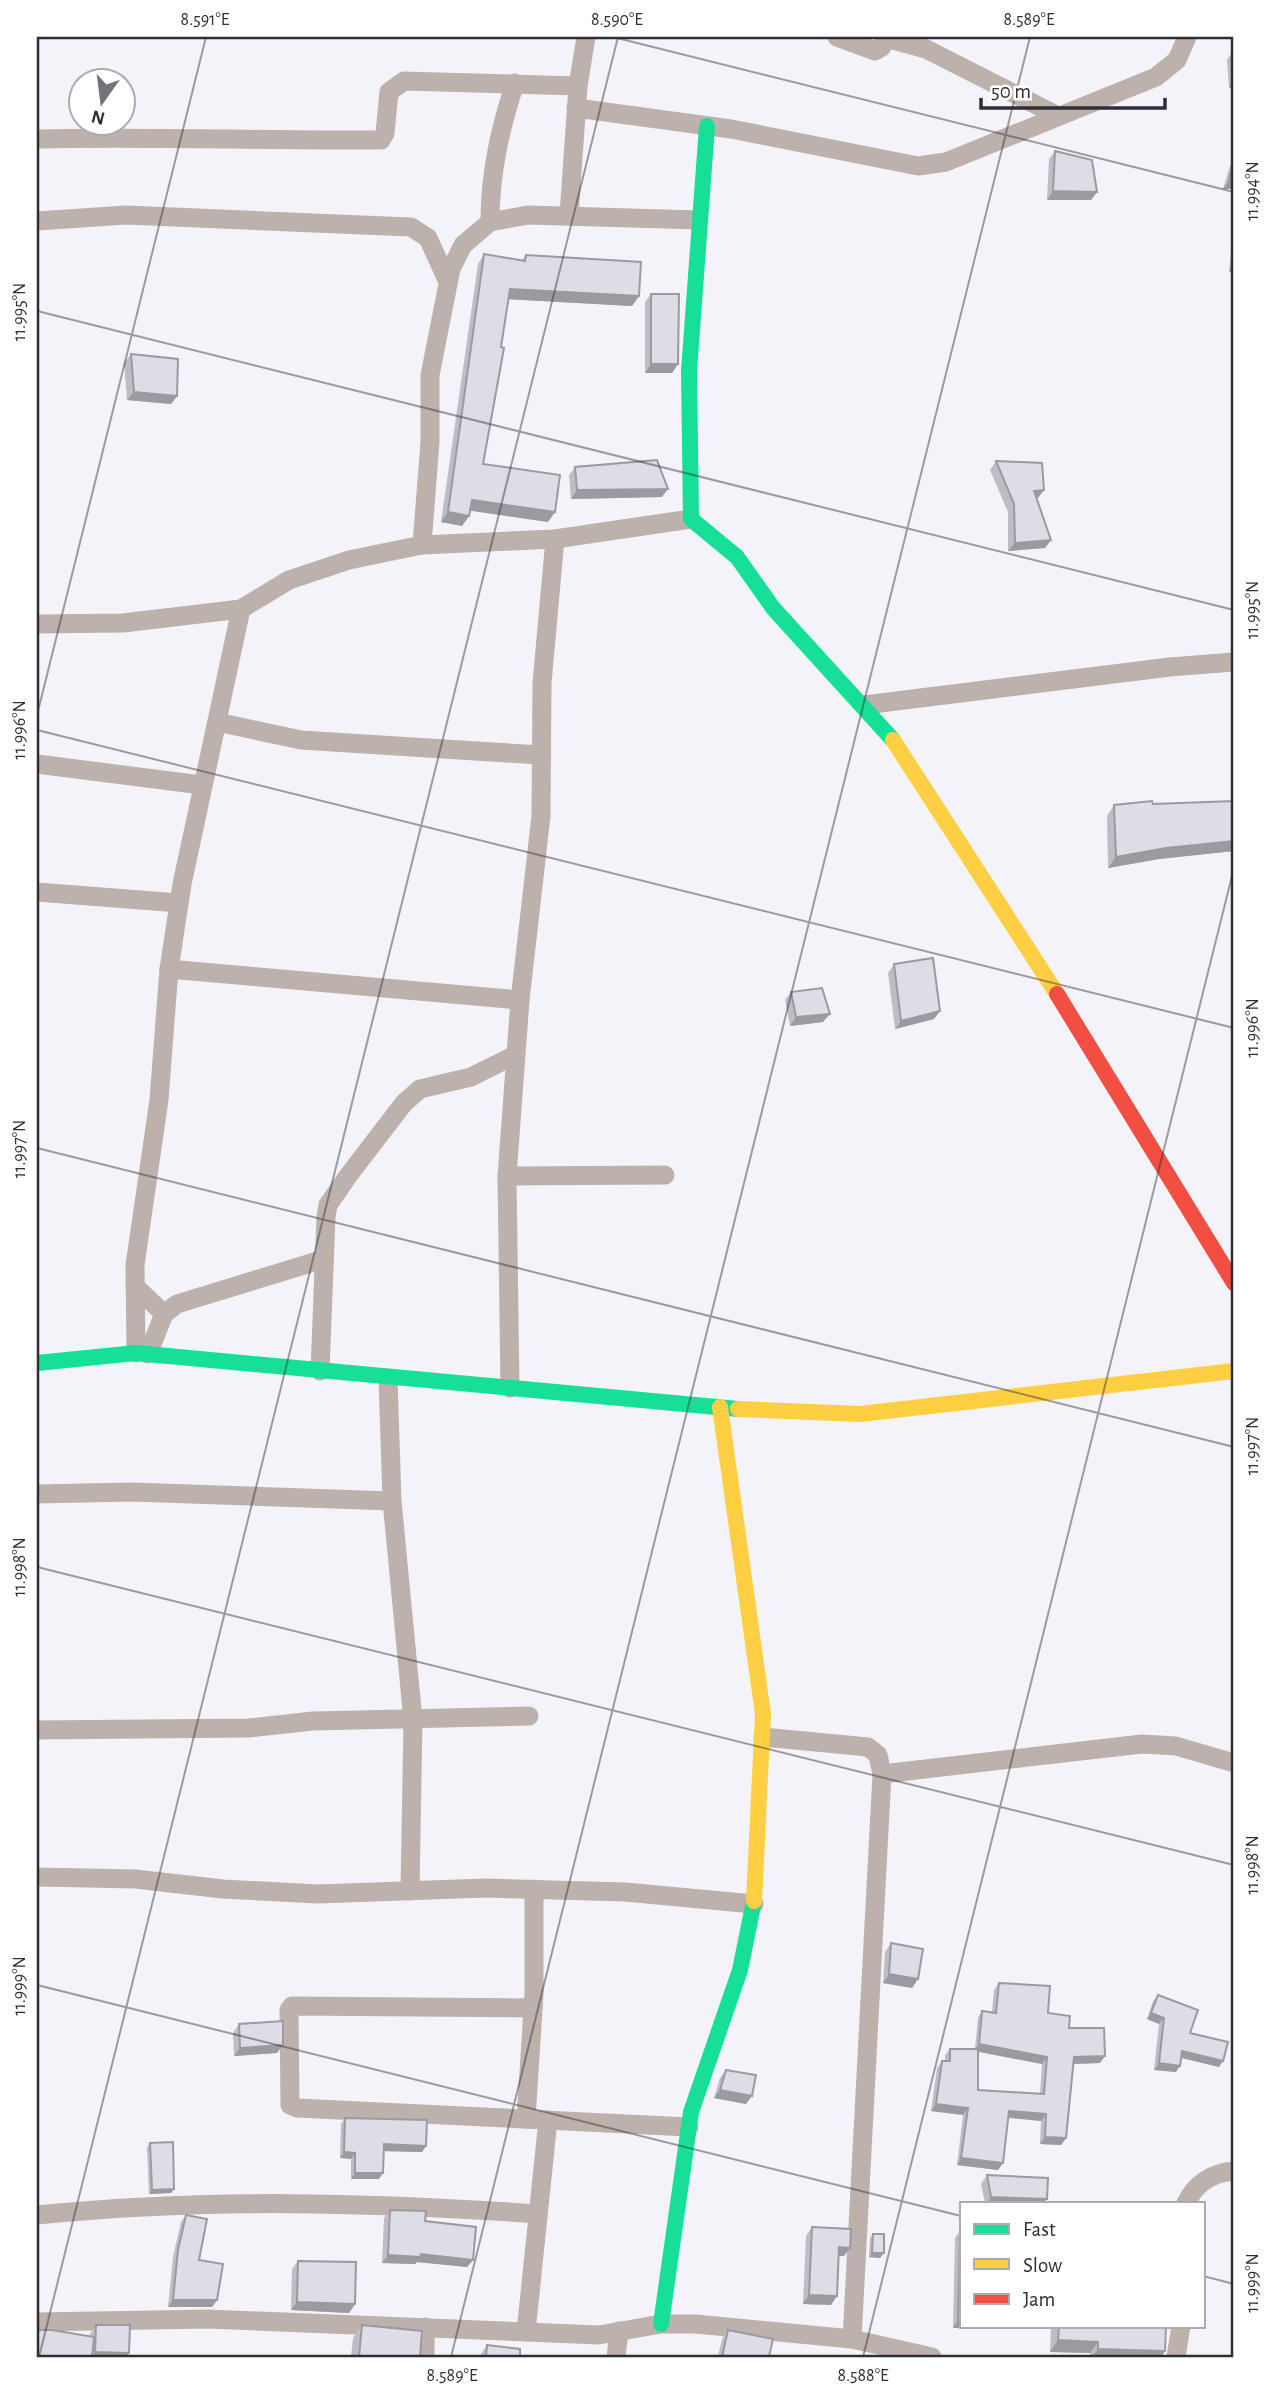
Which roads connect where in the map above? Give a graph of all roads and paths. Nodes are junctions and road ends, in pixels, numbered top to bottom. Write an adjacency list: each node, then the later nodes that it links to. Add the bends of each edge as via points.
1 (586, 37): 6 (street)
2 (837, 37): 3 (street, via 875,51)
3 (886, 37): 8 (street, via 926,49)
4 (1186, 37): 8 (street, via 1177,60 1156,77)
5 (515, 83): 6 (street); 10 (street, via 404,81 388,92 381,140); 14 (street, via 499,132)
6 (578, 86): 7 (street)
7 (576, 108): 9 (street); 11 (street)
8 (1056, 115): 9 (street, via 946,162 918,166)
9 (707, 126): 12 (street)
10 (37, 139)
11 (569, 215): 12 (street); 14 (street, via 528,215)
12 (699, 219): 16 (street, via 688,374)
13 (37, 221): 15 (street, via 126,215 411,227 428,237)
14 (490, 222): 15 (street, via 463,245)
15 (448, 282): 18 (street, via 429,375 430,442)
16 (691, 519): 17 (street); 22 (street, via 737,558 773,608)
17 (555, 540): 18 (street); 24 (street)
18 (422, 545): 19 (street, via 349,560 289,580)
19 (242, 609): 20 (street, via 123,623); 23 (street)
20 (37, 624)
21 (1234, 662): 22 (street)
22 (864, 705): 35 (street, via 885,728 1016,927)
23 (217, 722): 24 (street, via 301,740); 26 (street)
24 (540, 755): 30 (street, via 541,816)
25 (37, 764): 26 (street)
26 (202, 785): 28 (street)
27 (37, 892): 28 (street)
28 (179, 904): 29 (street)
29 (169, 969): 30 (street); 36 (street, via 159,1100)
30 (520, 1000): 31 (street)
31 (515, 1055): 33 (street); 34 (street, via 471,1077 420,1089 404,1103 328,1205)
32 (665, 1175): 33 (street)
33 (507, 1176): 43 (street)
34 (324, 1259): 37 (street, via 177,1304); 40 (street)
35 (1234, 1283)
36 (135, 1286): 37 (street); 38 (street)
37 (164, 1314): 38 (street)
38 (142, 1353): 39 (street); 40 (street)
39 (37, 1363)
40 (320, 1371): 42 (street)
41 (1234, 1371): 44 (street, via 860,1414)
42 (388, 1378): 43 (street); 46 (street)
43 (510, 1388): 44 (street)
44 (720, 1407): 50 (street, via 756,1651)
45 (37, 1494): 46 (street, via 132,1492)
46 (392, 1501): 48 (street)
47 (529, 1716): 48 (street)
48 (413, 1720): 49 (street, via 210,1729); 55 (street)
49 (37, 1730)
50 (763, 1737): 52 (street, via 868,1747 878,1755); 56 (street)
51 (1234, 1763): 52 (street, via 1176,1746 1142,1744)
52 (882, 1774): 71 (street)
53 (37, 1877): 55 (street, via 135,1879 318,1894)
54 (534, 1889): 55 (street); 56 (street); 57 (street)
55 (410, 1891)
56 (754, 1904): 60 (street, via 740,1970)
57 (533, 2008): 58 (street); 58 (street, via 295,2005 289,2010 289,2102 293,2107)
58 (526, 2119): 59 (street)
59 (548, 2120): 60 (street); 63 (street)
60 (689, 2127): 66 (street)
61 (1234, 2171): 62 (street, via 1196,2184)
62 (1187, 2202)
63 (538, 2214): 64 (street, via 409,2204 276,2203); 70 (street)
64 (37, 2215)
65 (37, 2322): 67 (street, via 208,2319)
66 (661, 2324): 69 (street); 71 (street)
67 (425, 2327): 70 (street); 72 (street)
68 (1181, 2328): 75 (street)
69 (620, 2331): 70 (street, via 599,2335); 73 (street)
70 (526, 2332)
71 (852, 2339): 74 (street)
72 (425, 2357)
73 (616, 2357)
74 (932, 2357)
75 (1176, 2357)

